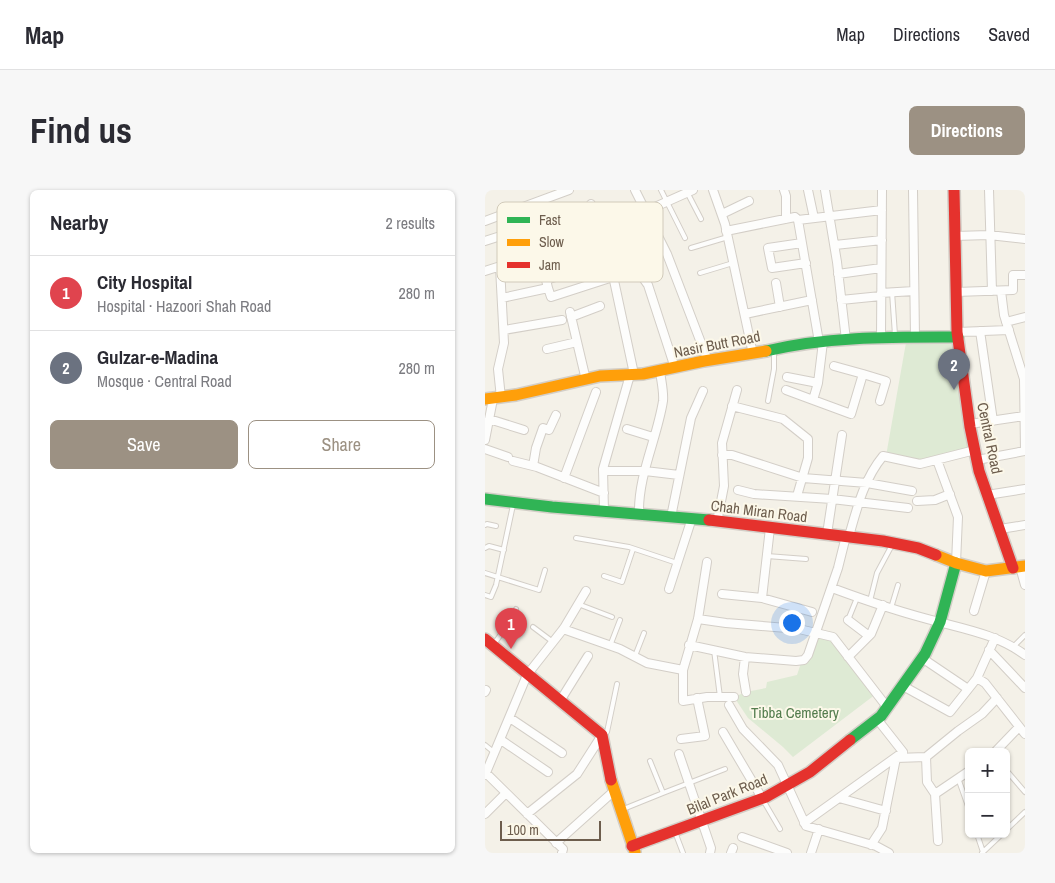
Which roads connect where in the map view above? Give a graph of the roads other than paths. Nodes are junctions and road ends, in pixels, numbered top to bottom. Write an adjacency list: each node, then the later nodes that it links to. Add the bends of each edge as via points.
1 (569, 190): 14 (street)
2 (635, 190): 15 (street)
3 (661, 190): 16 (lane)
4 (713, 190): 19 (street)
5 (784, 190): 24 (street)
6 (808, 190): 22 (street)
7 (825, 190): 21 (street)
8 (882, 190): 18 (street)
9 (913, 190): 54 (street)
10 (954, 190): 29 (street, Central Road)
11 (989, 190): 28 (street)
12 (689, 191): 16 (street); 23 (lane)
13 (749, 201): 19 (street)
14 (535, 202)
15 (641, 202)
16 (667, 202): 17 (street); 31 (lane)
17 (663, 204)
18 (882, 210): 21 (street); 32 (street)
19 (721, 214): 27 (street)
20 (497, 216): 25 (street)
21 (830, 216): 22 (street); 36 (street)
22 (814, 218): 26 (street)
23 (701, 219)
24 (787, 219): 26 (street); 27 (street)
25 (485, 220)
26 (799, 220): 35 (street)
27 (727, 234): 38 (lane); 39 (street)
28 (989, 235): 29 (street); 33 (street); 55 (street)
29 (955, 236): 58 (street, Central Road)
30 (497, 237): 34 (street)
31 (685, 238)
32 (882, 240): 36 (street); 42 (street)
33 (1025, 240)
34 (485, 241)
35 (802, 242): 40 (street); 40 (street, via 768,248 772,268)
36 (835, 245): 45 (street)
37 (663, 246): 82 (street)
38 (691, 248)
39 (733, 263): 44 (lane); 65 (street)
40 (806, 263): 61 (street)
41 (497, 267): 43 (street)
42 (881, 268): 45 (street); 59 (street)
43 (485, 271)
44 (700, 273)
45 (838, 274): 62 (street)
46 (1025, 275): 56 (street, via 1013,275 1013,290)
47 (501, 282): 60 (street)
48 (546, 282): 53 (street)
49 (598, 282): 53 (street, via 551,297)
50 (614, 282): 87 (street)
51 (646, 282): 84 (street)
52 (776, 283): 64 (street)
53 (548, 288): 60 (street)
54 (914, 291): 57 (street); 75 (street)
55 (992, 291): 56 (street); 58 (street)
56 (1001, 291): 68 (street)
57 (892, 292): 59 (street); 74 (lane)
58 (956, 292): 72 (street, Central Road)
59 (881, 294): 62 (street); 73 (street)
60 (502, 298): 69 (street)
61 (812, 300): 64 (street); 78 (street)
62 (841, 300): 76 (street)
63 (600, 306): 77 (street, via 570,314)
64 (780, 306): 65 (street)
65 (745, 314): 81 (street)
66 (1025, 317): 68 (street)
67 (562, 320): 69 (street)
68 (1006, 322): 70 (street)
69 (504, 330): 95 (street)
70 (1009, 330): 71 (street); 101 (street, via 1024,379)
71 (980, 331): 72 (street); 103 (street)
72 (957, 335): 75 (street, Nasir Butt Road); 104 (street, Central Road)
73 (881, 337): 74 (street, Nasir Butt Road); 76 (street, Nasir Butt Road)
74 (895, 337): 75 (street, Nasir Butt Road)
75 (915, 337)
76 (845, 340): 78 (street, Nasir Butt Road)
77 (577, 342): 79 (street); 89 (street)
78 (821, 342): 80 (street, Nasir Butt Road); 90 (street)
79 (547, 349)
80 (775, 349): 81 (street, Nasir Butt Road); 97 (lane, via 775,369)
81 (753, 354): 82 (street, Nasir Butt Road)
82 (708, 361): 84 (street, Nasir Butt Road)
83 (834, 366): 86 (street)
84 (675, 368): 85 (street, Nasir Butt Road)
85 (659, 371): 87 (street, Nasir Butt Road); 108 (street, via 663,400)
86 (863, 374): 96 (street, via 851,414); 98 (street, via 885,381)
87 (632, 375): 89 (street, Nasir Butt Road); 116 (street)
88 (787, 377): 90 (street)
89 (586, 380): 95 (street, Nasir Butt Road)
90 (819, 383): 96 (street)
91 (737, 390): 99 (street)
92 (786, 390): 96 (street)
93 (703, 391): 118 (street, via 691,418)
94 (596, 392): 119 (street)
95 (493, 399): 102 (street)
96 (813, 400)
97 (767, 401)
98 (880, 401)
99 (732, 406): 112 (street, via 721,443); 120 (street, via 783,419 809,439)
100 (556, 415): 115 (street, via 549,430 543,428 535,448)
101 (1024, 416): 103 (street); 111 (street)
102 (489, 419): 106 (street); 109 (street)
103 (993, 421): 104 (street)
104 (970, 424): 113 (street, Central Road)
105 (627, 429): 108 (street)
106 (524, 430)
107 (842, 435): 121 (street)
108 (653, 437): 117 (street)
109 (485, 440)
110 (485, 448): 115 (street)
111 (1025, 451): 113 (street)
112 (722, 455): 120 (street, via 732,455); 140 (street, via 724,486)
113 (976, 455): 114 (street); 128 (street, Central Road)
114 (937, 460): 122 (street, via 920,464 883,456); 127 (street)
115 (533, 466): 119 (street)
116 (603, 471): 117 (street); 126 (street)
117 (645, 471): 118 (street); 137 (street)
118 (679, 475): 138 (street)
119 (564, 478): 126 (street)
120 (803, 478): 121 (street); 129 (street)
121 (835, 480): 122 (street); 131 (street)
122 (867, 483): 125 (street); 134 (street)
123 (1025, 489): 128 (street)
124 (738, 490): 129 (street)
125 (912, 491)
126 (604, 494): 136 (street)
127 (950, 494): 132 (street, via 935,500); 157 (street, via 958,517)
128 (987, 495): 145 (street, Central Road)
129 (797, 496): 131 (street)
130 (485, 499): 133 (street, Chah Miran Road)
131 (832, 499): 134 (street); 146 (street)
132 (917, 501)
133 (513, 502): 136 (street, Chah Miran Road); 152 (lane)
134 (859, 502): 135 (street); 147 (street)
135 (908, 508)
136 (604, 511): 137 (street, Chah Miran Road)
137 (639, 514): 138 (street, Chah Miran Road)
138 (671, 517): 139 (street, Chah Miran Road)
139 (692, 518): 140 (street, Chah Miran Road); 156 (street)
140 (717, 522): 144 (street, Chah Miran Road)
141 (485, 525): 143 (lane)
142 (1025, 525): 145 (street)
143 (496, 526)
144 (770, 528): 146 (street, Chah Miran Road); 153 (street)
145 (1000, 529): 158 (street, Central Road)
146 (827, 534): 147 (street, Chah Miran Road)
147 (848, 536): 149 (street, Chah Miran Road); 166 (street)
148 (576, 538): 151 (lane)
149 (893, 542): 157 (street, Chah Miran Road, via 918,548); 173 (lane, via 877,573)
150 (485, 548): 152 (lane)
151 (633, 548): 156 (lane); 163 (lane, via 622,582)
152 (504, 550): 162 (lane)
153 (767, 556): 154 (lane); 171 (street)
154 (807, 560)
155 (707, 562): 180 (street)
156 (677, 563): 167 (street)
157 (956, 564): 160 (street, Chah Miran Road); 183 (street, Bilal Park Road)
158 (1019, 567): 160 (street, Chah Miran Road); 165 (street)
159 (545, 570): 162 (lane, via 539,590)
160 (986, 571): 177 (street)
161 (485, 573): 162 (lane)
162 (499, 576): 170 (lane, via 491,597)
163 (604, 576)
164 (898, 584): 175 (lane)
165 (1025, 585)
166 (831, 588): 172 (street); 189 (street)
167 (669, 589)
168 (586, 591): 174 (street)
169 (722, 594): 171 (street)
170 (485, 595)
171 (762, 598): 178 (street)
172 (857, 598): 173 (street); 182 (lane)
173 (869, 602): 175 (street)
174 (578, 604): 179 (lane); 186 (street)
175 (887, 607): 183 (street); 191 (street)
176 (516, 609): 184 (lane)
177 (974, 611)
178 (812, 612)
179 (612, 616)
180 (697, 618): 189 (street); 196 (street)
181 (620, 620): 195 (lane)
182 (848, 620): 191 (street)
183 (940, 622): 192 (street); 205 (street, Bilal Park Road)
184 (508, 625): 187 (lane); 193 (lane)
185 (533, 627): 194 (lane)
186 (563, 629): 194 (street); 195 (street)
187 (519, 633)
188 (644, 633): 201 (lane)
189 (816, 633): 203 (street, via 804,660); 204 (street, via 833,637)
190 (1025, 635): 197 (lane)
191 (869, 636): 204 (street)
192 (995, 638): 197 (street); 199 (street)
193 (489, 642): 207 (street)
194 (553, 642): 207 (street)
195 (609, 646): 201 (street)
196 (689, 646): 198 (street); 206 (street)
197 (1013, 647): 202 (street)
198 (714, 650): 203 (street); 214 (lane)
199 (989, 650): 208 (street); 211 (street)
200 (588, 656): 218 (street)
201 (635, 656): 206 (street, via 647,663)
202 (1025, 656)
203 (745, 657): 213 (street)
204 (848, 657): 220 (street)
205 (922, 658): 210 (street, Bilal Park Road); 212 (street)
206 (683, 670): 216 (street, via 683,701)
207 (527, 675): 218 (street); 221 (street)
208 (977, 678): 212 (street); 217 (street)
209 (617, 684): 226 (lane, via 607,732)
210 (903, 686): 212 (street, via 950,712); 220 (street, Bilal Park Road)
211 (1025, 688)
212 (968, 689)
213 (746, 692)
214 (720, 697): 215 (street); 216 (street)
215 (734, 697)
216 (697, 698): 227 (street, via 705,736)
217 (997, 698): 223 (street); 234 (street, via 982,714)
218 (560, 701): 226 (street)
219 (729, 705): 244 (street, via 743,729 778,765)
220 (887, 708): 222 (street, Bilal Park Road)
221 (510, 718): 228 (street); 232 (street)
222 (877, 719): 235 (street, via 903,752); 244 (street, Bilal Park Road, via 810,772)
223 (1019, 726): 225 (street); 230 (street)
224 (723, 732): 251 (street)
225 (1025, 734)
226 (602, 735): 245 (street); 257 (street, via 577,774)
227 (681, 739)
228 (501, 740): 231 (street); 238 (street)
229 (485, 745): 231 (lane)
230 (999, 748)
231 (495, 753): 240 (street)
232 (562, 753)
233 (679, 754): 243 (street)
234 (926, 757): 235 (street); 249 (street, via 927,782)
235 (896, 758): 252 (street); 254 (street)
236 (651, 760): 248 (lane)
237 (725, 769): 243 (lane)
238 (548, 772)
239 (965, 773): 242 (street)
240 (486, 774): 247 (street)
241 (1010, 775): 246 (lane)
242 (959, 778): 249 (street); 250 (lane)
243 (689, 783): 248 (lane); 258 (street)
244 (788, 785): 251 (street, Bilal Park Road); 259 (street)
245 (614, 791): 253 (street); 268 (street)
246 (1025, 792)
247 (507, 793): 256 (street); 257 (street)
248 (663, 793): 253 (lane)
249 (935, 794): 267 (street)
250 (965, 797)
251 (762, 798): 258 (street, Bilal Park Road); 261 (lane)
252 (839, 798): 254 (street); 259 (street)
253 (620, 810): 270 (street)
254 (886, 811): 269 (street, via 882,828)
255 (1025, 812): 260 (lane)
256 (485, 814)
257 (527, 814): 268 (street)
258 (701, 820): 262 (street, Bilal Park Road); 273 (street)
259 (804, 823): 263 (street)
260 (1010, 826)
261 (780, 829)
262 (675, 830): 270 (street, Bilal Park Road); 272 (lane)
263 (819, 830): 269 (street); 275 (street)
264 (742, 836): 274 (street)
265 (978, 838): 277 (lane)
266 (998, 838): 277 (lane)
267 (938, 841)
268 (556, 843): 271 (street, via 563,849)
269 (871, 845): 276 (street)
270 (634, 849)
271 (562, 853)
272 (683, 853)
273 (710, 853)
274 (787, 853)
275 (811, 853)
276 (889, 853)
277 (983, 853)

